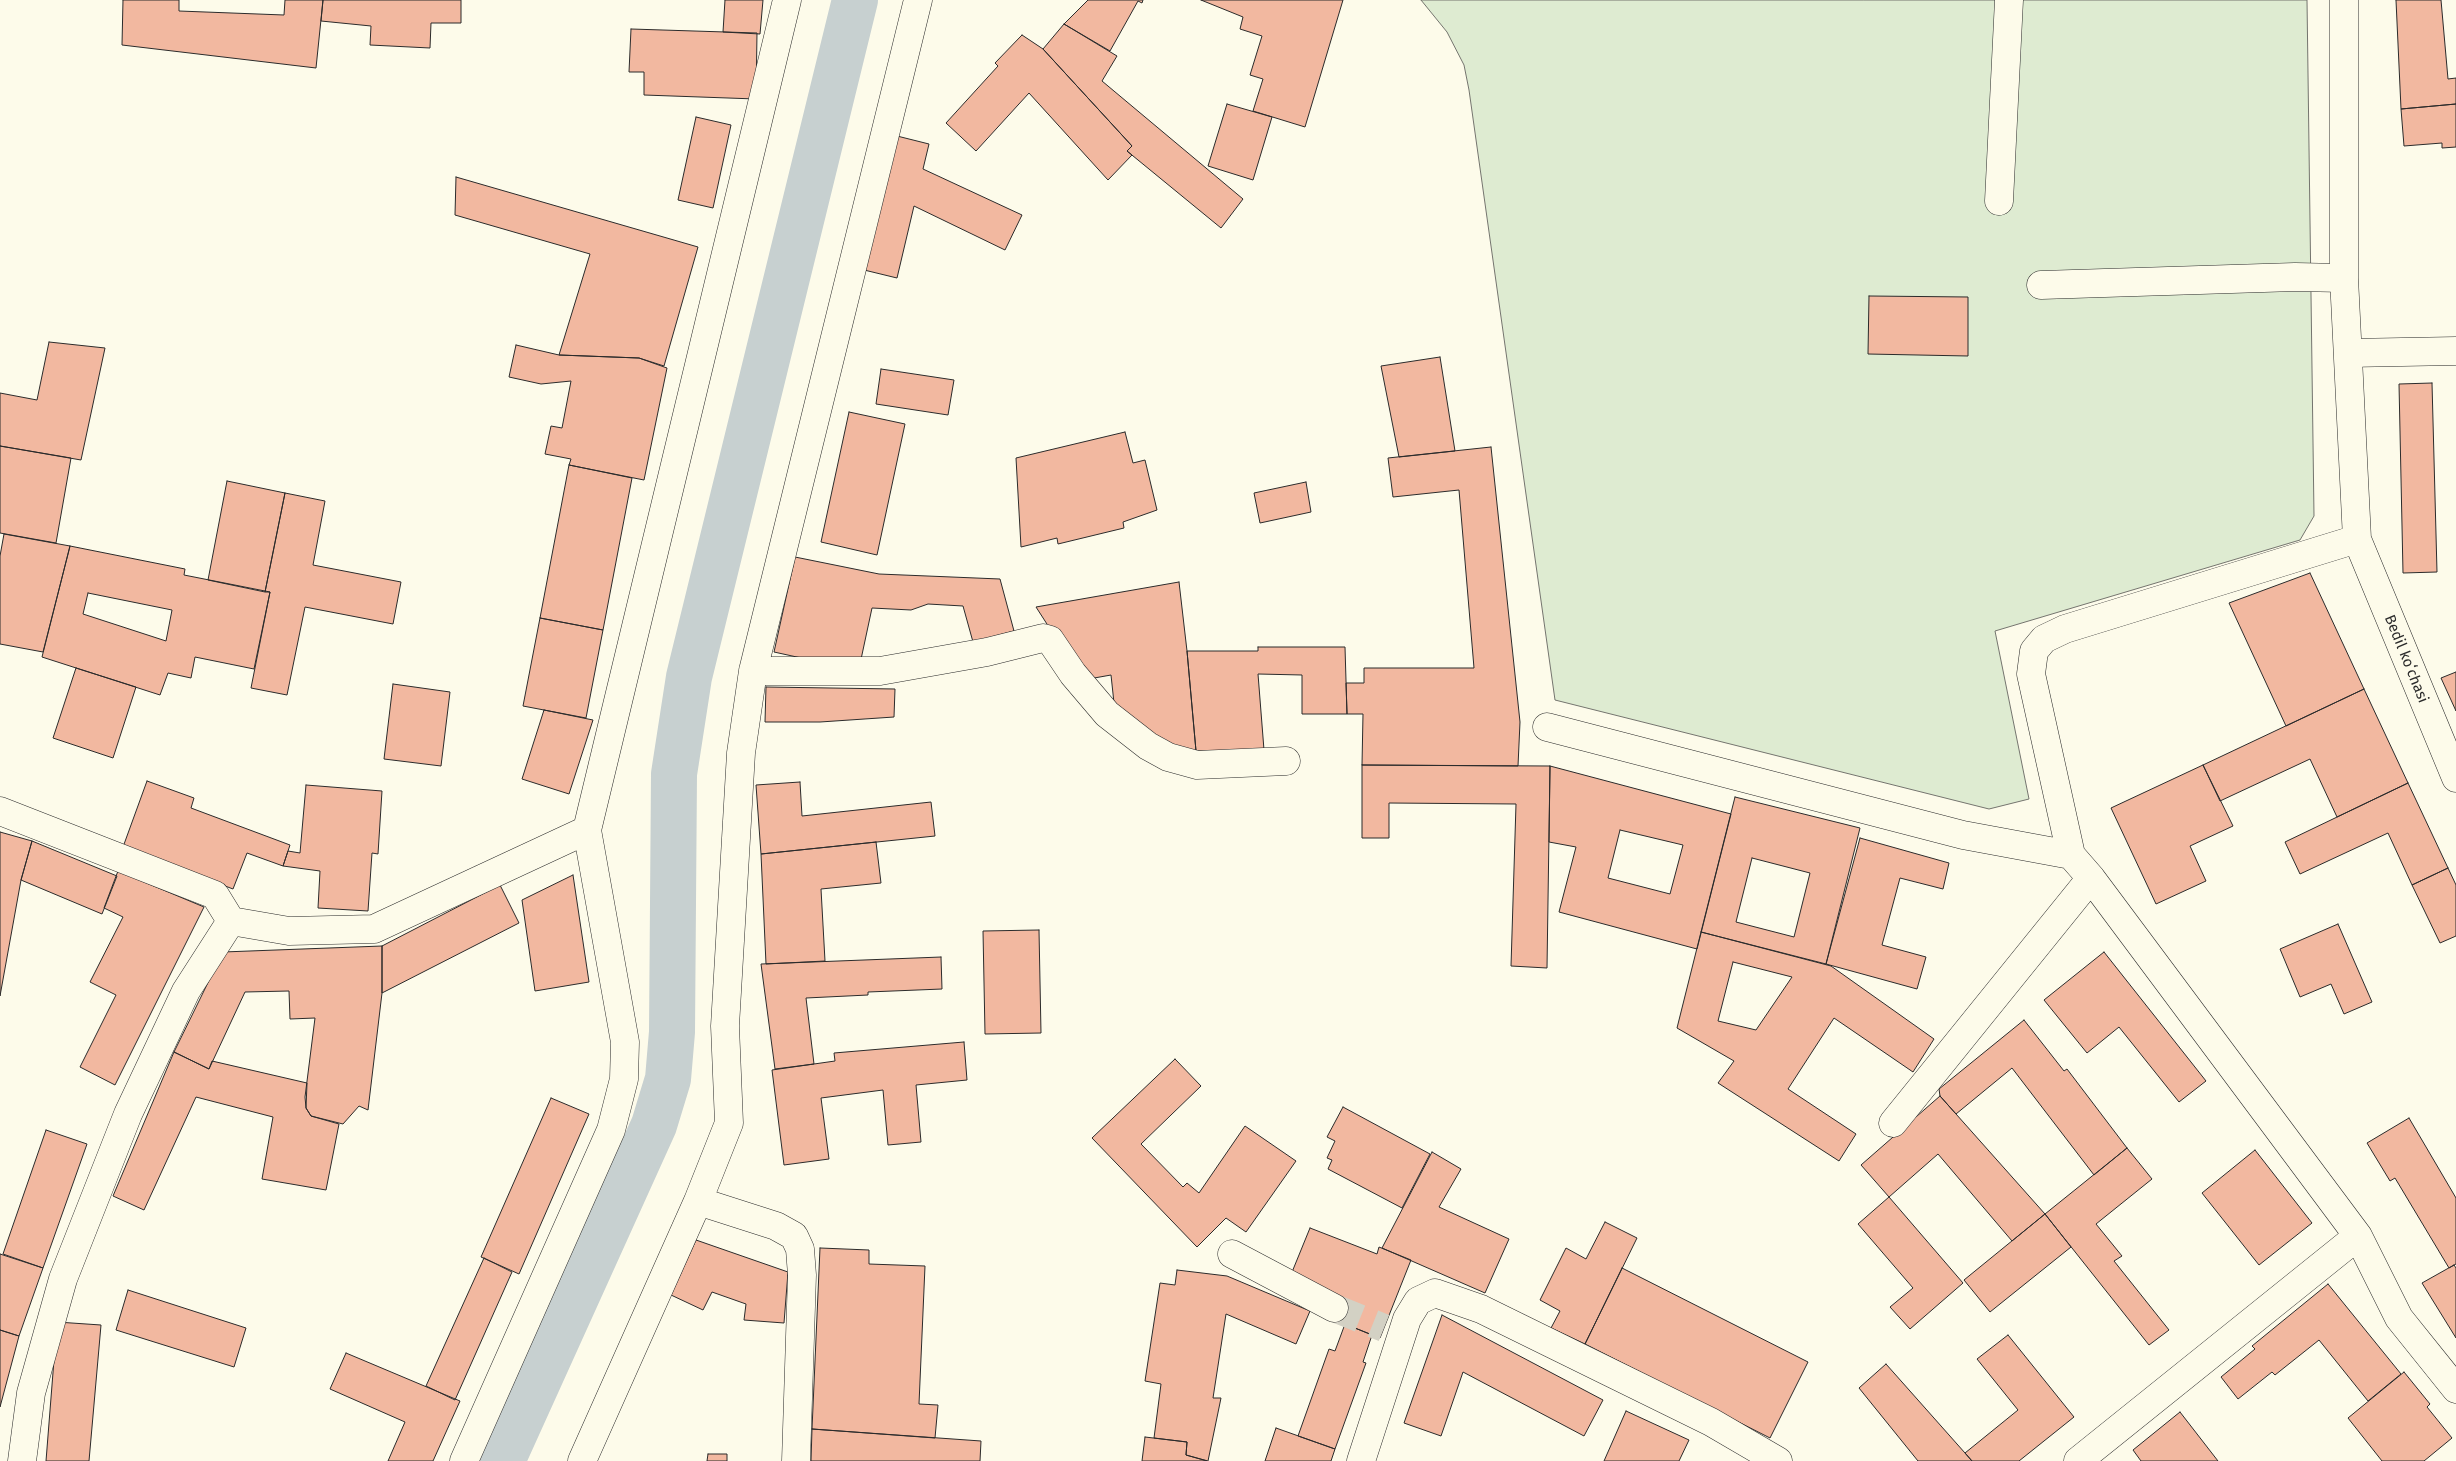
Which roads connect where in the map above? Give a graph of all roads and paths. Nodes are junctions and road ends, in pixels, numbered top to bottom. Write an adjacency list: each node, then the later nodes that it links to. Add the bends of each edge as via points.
1 (787, 0): 16 (street)
2 (918, 0): 11 (street)
3 (2008, 0): 5 (street)
4 (2344, 0): 6 (street, Bedil koʻchasi)
5 (1999, 201)
6 (2344, 278): 7 (street); 9 (street, Bedil koʻchasi)
7 (2041, 285)
8 (2456, 351): 9 (street)
9 (2348, 353): 10 (street, Bedil koʻchasi)
10 (2357, 539): 14 (street, Bedil koʻchasi); 17 (street, via 2065,629 2044,639 2034,651 2031,674)
11 (753, 671): 13 (street, via 880,671 987,652 1043,638 1050,640 1072,674 1107,714 1168,758 1197,765); 21 (street, via 741,753 726,1006 729,1123)
12 (1547, 727): 17 (street, via 1963,835)
13 (1286, 761)
14 (2456, 778)
15 (0, 810): 19 (street, via 215,895)
16 (586, 830): 19 (street, via 374,929 289,931); 27 (street, via 625,1042 624,1079 611,1130)
17 (2070, 855): 18 (street)
18 (2091, 878): 20 (street); 22 (street)
19 (231, 921): 26 (street, via 186,991 148,1070 70,1261 31,1393)
20 (1893, 1123)
21 (698, 1201): 28 (street); 29 (street, via 776,1226 794,1236 800,1249)
22 (2358, 1236): 25 (street, via 2399,1318); 32 (street)
23 (1232, 1254): 24 (street)
24 (1334, 1308)
25 (2456, 1389)
26 (22, 1461)
27 (464, 1461)
28 (582, 1461)
29 (796, 1461)
30 (1361, 1461): 31 (street, via 1394,1329 1418,1301 1436,1293 1481,1310 1702,1418)
31 (1778, 1461)
32 (2078, 1461)

